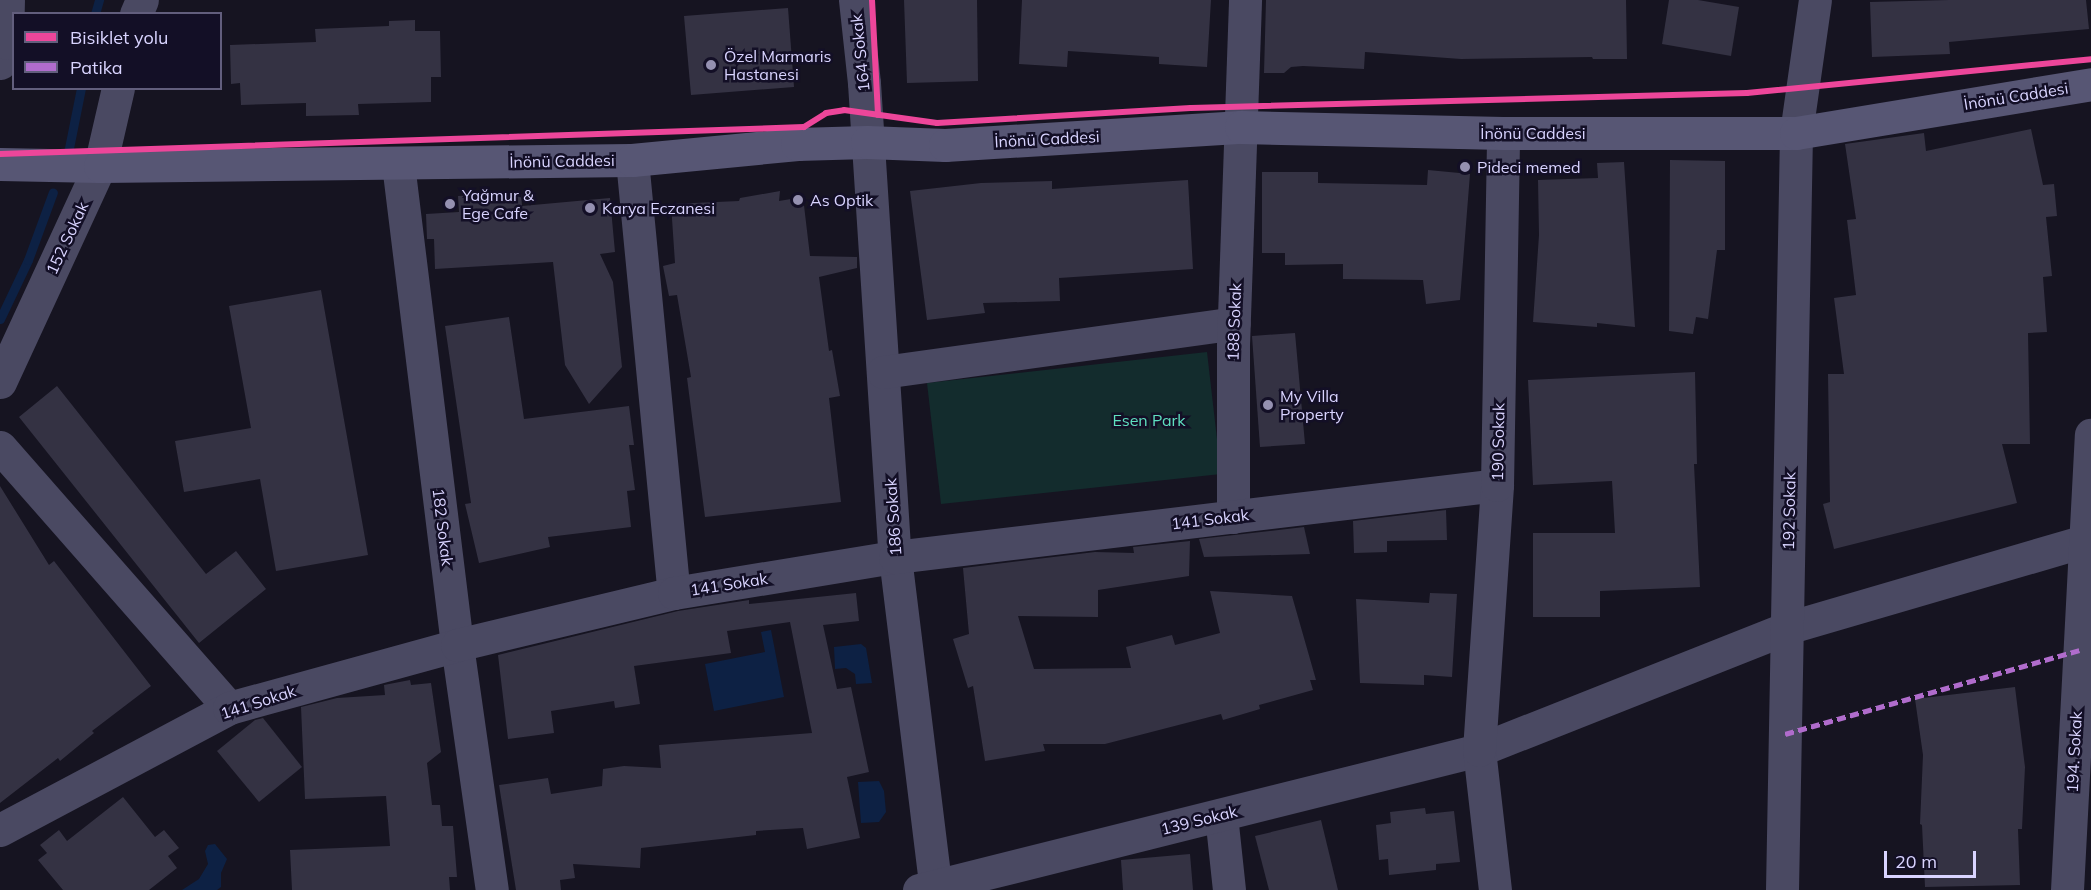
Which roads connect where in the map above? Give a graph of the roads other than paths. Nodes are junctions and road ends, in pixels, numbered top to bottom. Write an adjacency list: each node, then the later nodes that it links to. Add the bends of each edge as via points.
1 (8, 0): 5 (street, via 7,43)
2 (855, 0): 11 (street, 164 Sokak)
3 (1245, 0): 8 (street, 188 Sokak)
4 (1815, 0): 10 (street, 192 Sokak)
5 (0, 63)
6 (2091, 84): 10 (street, İnönü Caddesi)
7 (118, 90): 15 (street, 152 Sokak)
8 (1241, 128): 9 (street, İnönü Caddesi); 11 (street, İnönü Caddesi, via 945,145); 16 (street, 188 Sokak)
9 (1503, 133): 10 (street, İnönü Caddesi); 22 (street, 190 Sokak)
10 (1796, 133): 27 (street, 192 Sokak)
11 (867, 142): 12 (street, İnönü Caddesi, via 797,144); 17 (street, 186 Sokak)
12 (632, 160): 14 (street, İnönü Caddesi); 26 (street)
13 (0, 164): 15 (street, İnönü Caddesi)
14 (398, 164): 15 (street, İnönü Caddesi); 28 (street, 182 Sokak)
15 (100, 166): 18 (street, 152 Sokak)
16 (1234, 323): 17 (street); 23 (street, 188 Sokak)
17 (883, 372): 25 (street, 186 Sokak)
18 (0, 382)
19 (2091, 435): 21 (street, 194. Sokak)
20 (0, 447): 29 (street)
21 (2089, 469): 24 (street, 194. Sokak)
22 (1497, 485): 23 (street, 141 Sokak); 30 (street, 190 Sokak)
23 (1233, 517): 25 (street, 141 Sokak)
24 (2084, 540): 27 (street, 139 Sokak); 38 (street, 194. Sokak)
25 (895, 557): 26 (street, 141 Sokak); 33 (street, 186 Sokak)
26 (674, 593): 28 (street, 141 Sokak)
27 (1787, 628): 30 (street, 139 Sokak); 37 (street, 192 Sokak)
28 (457, 645): 29 (street, 141 Sokak); 34 (street, 182 Sokak)
29 (229, 708): 32 (street, 141 Sokak)
30 (1479, 750): 31 (street, 139 Sokak); 36 (street, 190 Sokak)
31 (1221, 815): 33 (street, 139 Sokak); 35 (street)
32 (0, 831)
33 (931, 889)
34 (492, 890)
35 (1229, 890)
36 (1495, 890)
37 (1782, 890)
38 (2067, 890)

